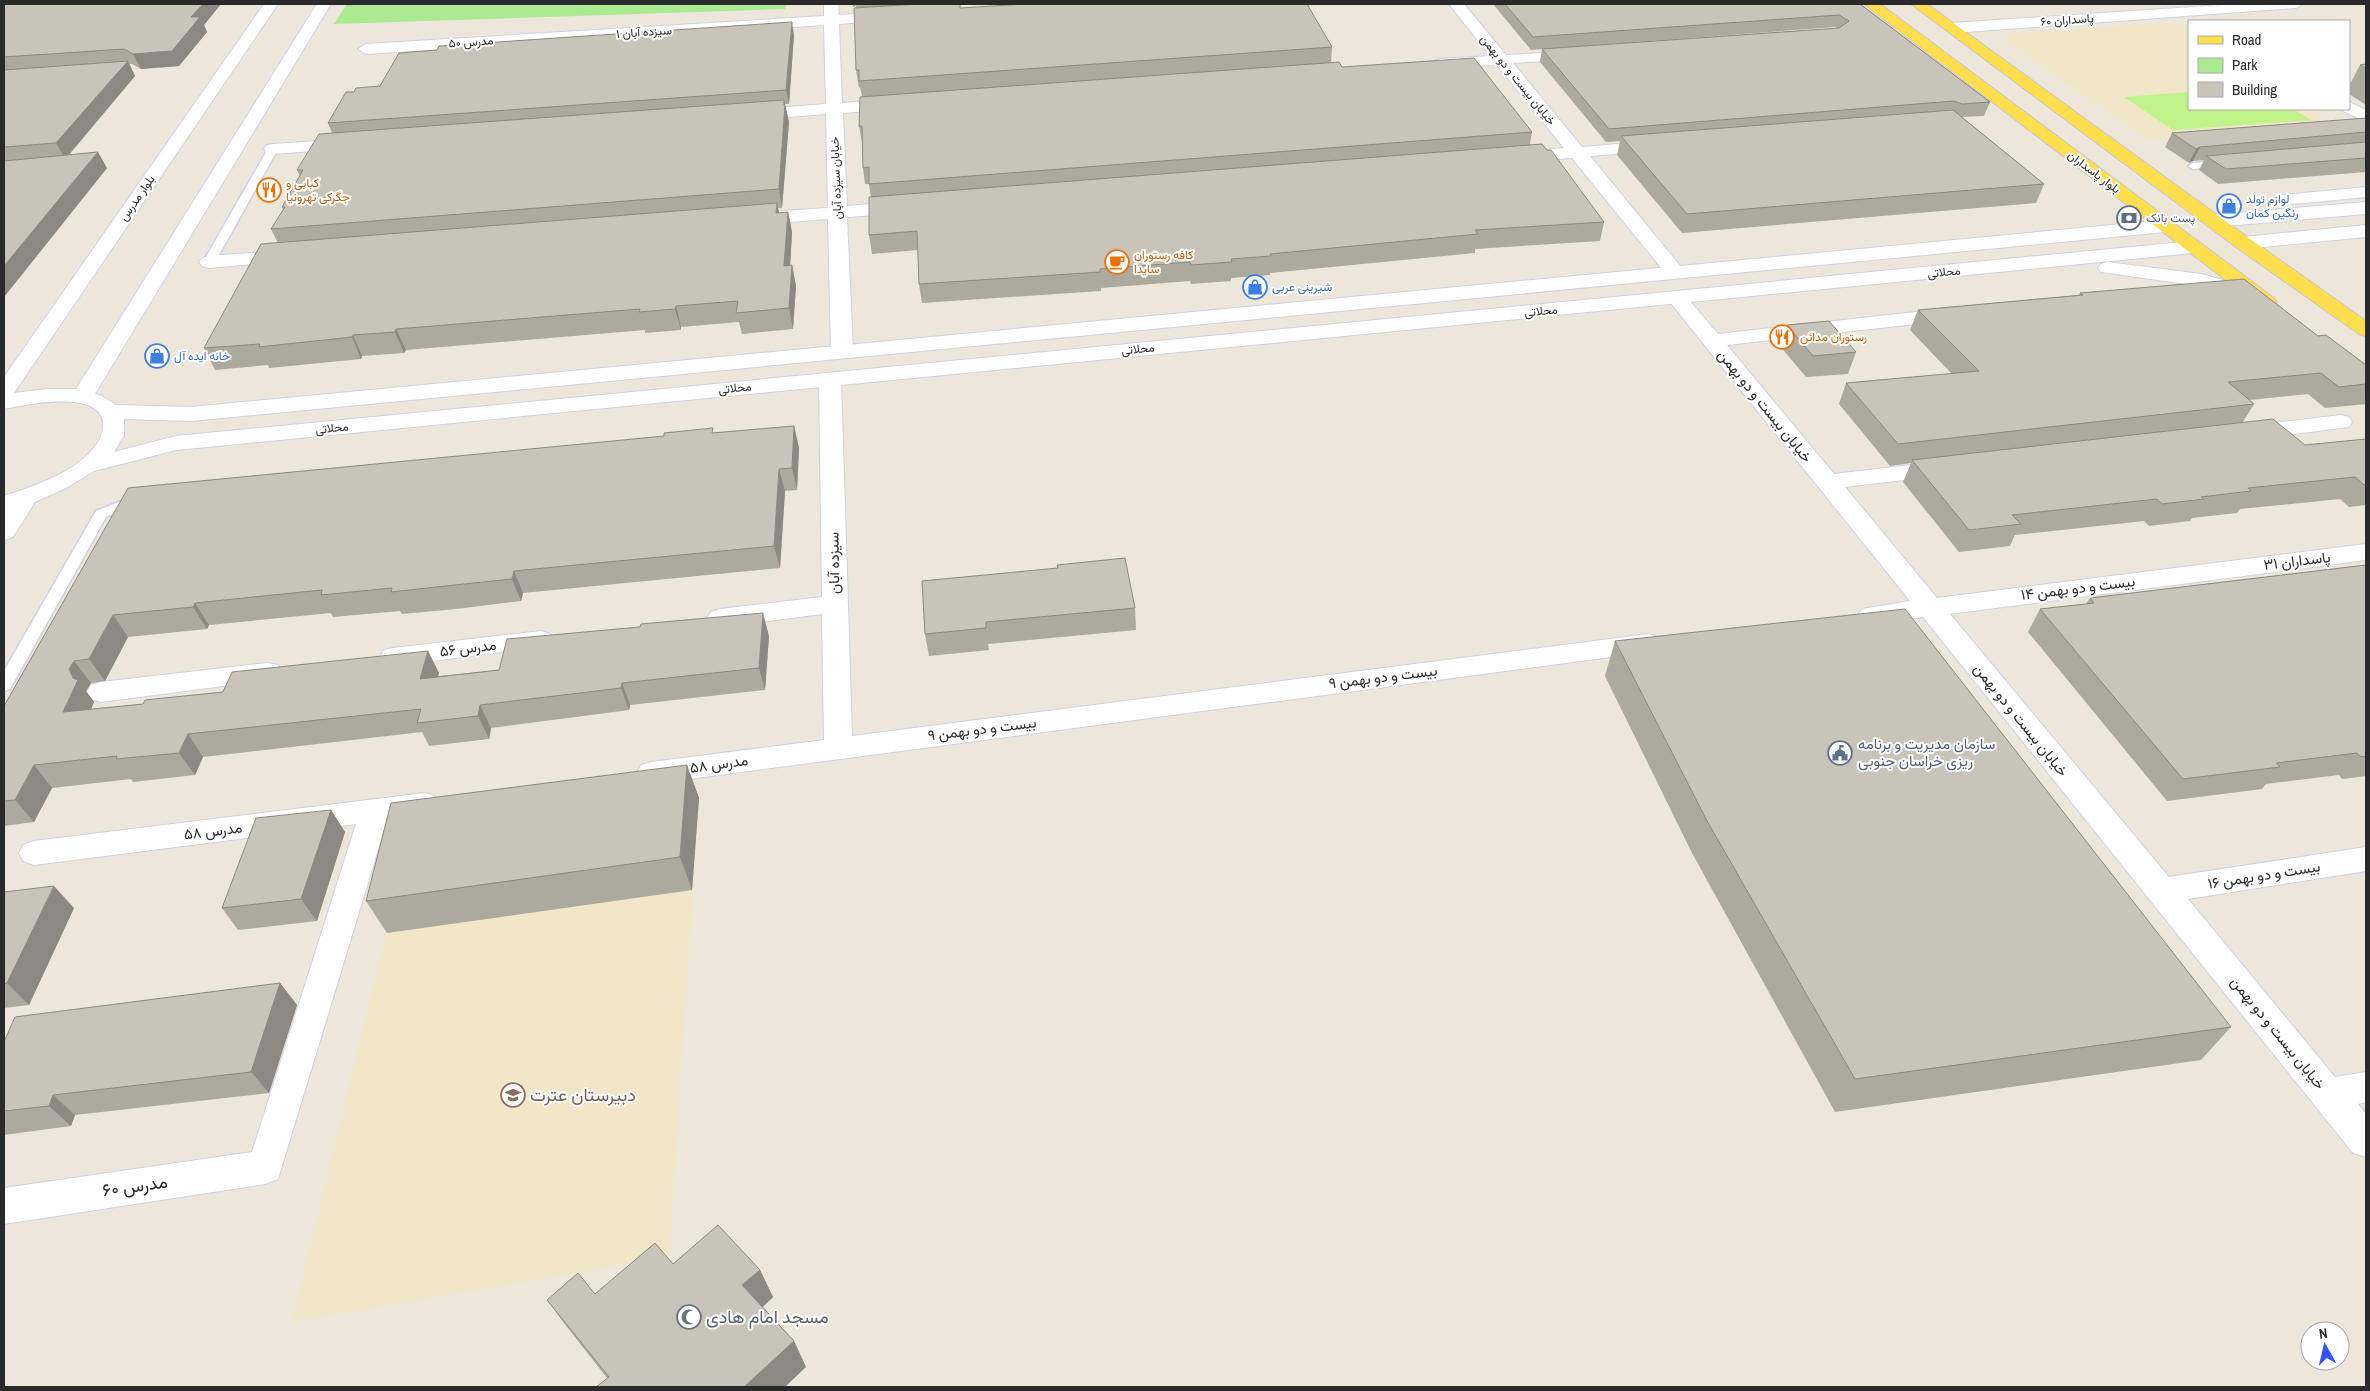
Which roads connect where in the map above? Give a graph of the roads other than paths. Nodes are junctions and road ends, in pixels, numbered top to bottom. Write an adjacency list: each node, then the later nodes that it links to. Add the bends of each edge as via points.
1 (271, 4): 51 (street, بلوار مدرس)
2 (324, 4): 52 (street)
3 (1456, 4): 15 (street, خیابان بیست و دو بهمن)
4 (1871, 4): 36 (main road, بلوار پاسداران)
5 (1918, 4): 11 (main road)
6 (2296, 4): 8 (street, پاسداران ۶۰)
7 (832, 12): 9 (street, سیزده آبان ۱); 12 (street, سیزده آبان ۱); 18 (street, خیابان سیزده آبان)
8 (2182, 12): 10 (street); 11 (street, پاسداران ۶۰)
9 (901, 15)
10 (2196, 20)
11 (1952, 28): 35 (main road)
12 (575, 36): 13 (street, مدرس ۵۰)
13 (366, 49)
14 (1590, 53): 15 (street)
15 (1502, 60): 16 (street); 25 (street, خیابان بیست و دو بهمن)
16 (1424, 65)
17 (914, 103): 18 (street)
18 (834, 108): 20 (street); 33 (street, خیابان سیزده آبان)
19 (2350, 109): 21 (street)
20 (737, 116)
21 (2366, 118)
22 (360, 143): 24 (street)
23 (1675, 144): 25 (street)
24 (273, 149): 41 (lane)
25 (1577, 152): 26 (street); 43 (street, خیابان بیست و دو بهمن)
26 (1498, 158)
27 (2232, 162): 28 (lane)
28 (2193, 166)
29 (2366, 192): 30 (street)
30 (2283, 200)
31 (926, 205): 33 (street)
32 (2366, 208): 35 (street)
33 (838, 212): 34 (street); 49 (street, خیابان سیزده آبان)
34 (729, 221)
35 (2213, 221): 36 (main road); 38 (main road)
36 (2165, 226): 39 (main road, بلوار پاسداران); 43 (street, محلاتی)
37 (2366, 231): 38 (street)
38 (2242, 243): 39 (main road); 47 (main road)
39 (2193, 248): 42 (street, محلاتی); 44 (main road, بلوار پاسداران)
40 (307, 254): 41 (street)
41 (209, 262)
42 (2049, 262): 43 (street, محلاتی); 44 (street, via 2162,273)
43 (1676, 285): 48 (street, خیابان بیست و دو بهمن); 49 (street, محلاتی); 50 (street, محلاتی)
44 (2258, 295): 45 (main road, بلوار پاسداران)
45 (2282, 312)
46 (1969, 313): 48 (street)
47 (2366, 330)
48 (1711, 341): 59 (street, خیابان بیست و دو بهمن)
49 (842, 352): 54 (street, محلاتی, via 191,414)
50 (830, 379): 57 (street, محلاتی, via 176,443); 65 (street, سیزده آبان)
51 (4, 392)
52 (82, 397): 53 (street, via 57,395); 54 (street, via 100,402)
53 (4, 402)
54 (111, 412): 57 (street, via 116,424 112,436 105,449)
55 (2341, 422): 56 (street)
56 (2224, 436)
57 (86, 466): 61 (street, via 59,483)
58 (1962, 466): 59 (street)
59 (1827, 482): 66 (street, خیابان بیست و دو بهمن)
60 (152, 493): 73 (lane, via 101,514)
61 (15, 500): 62 (street)
62 (4, 532)
63 (2366, 552): 64 (street, پاسداران ۳۱)
64 (2228, 569): 66 (street, بیست و دو بهمن ۱۴)
65 (835, 604): 68 (street); 75 (street, سیزده آبان)
66 (1929, 607): 67 (street); 81 (street, خیابان بیست و دو بهمن)
67 (1850, 617)
68 (696, 621)
69 (567, 636): 71 (street, مدرس ۵۶)
70 (1674, 640): 75 (street, بیست و دو بهمن ۹)
71 (369, 660)
72 (289, 670): 74 (street)
73 (4, 685)
74 (101, 692)
75 (838, 748): 76 (street, مدرس ۵۸)
76 (621, 778)
77 (454, 800): 78 (street, مدرس ۵۸)
78 (375, 811): 79 (street, مدرس ۵۸); 85 (street, مدرس ۶۰, via 265,1167)
79 (34, 853)
80 (2366, 859): 81 (street, بیست و دو بهمن ۱۶)
81 (2162, 891): 83 (street, خیابان بیست و دو بهمن)
82 (2366, 1086): 83 (street)
83 (2327, 1094): 84 (street, خیابان بیست و دو بهمن)
84 (2366, 1142)
85 (4, 1206)

